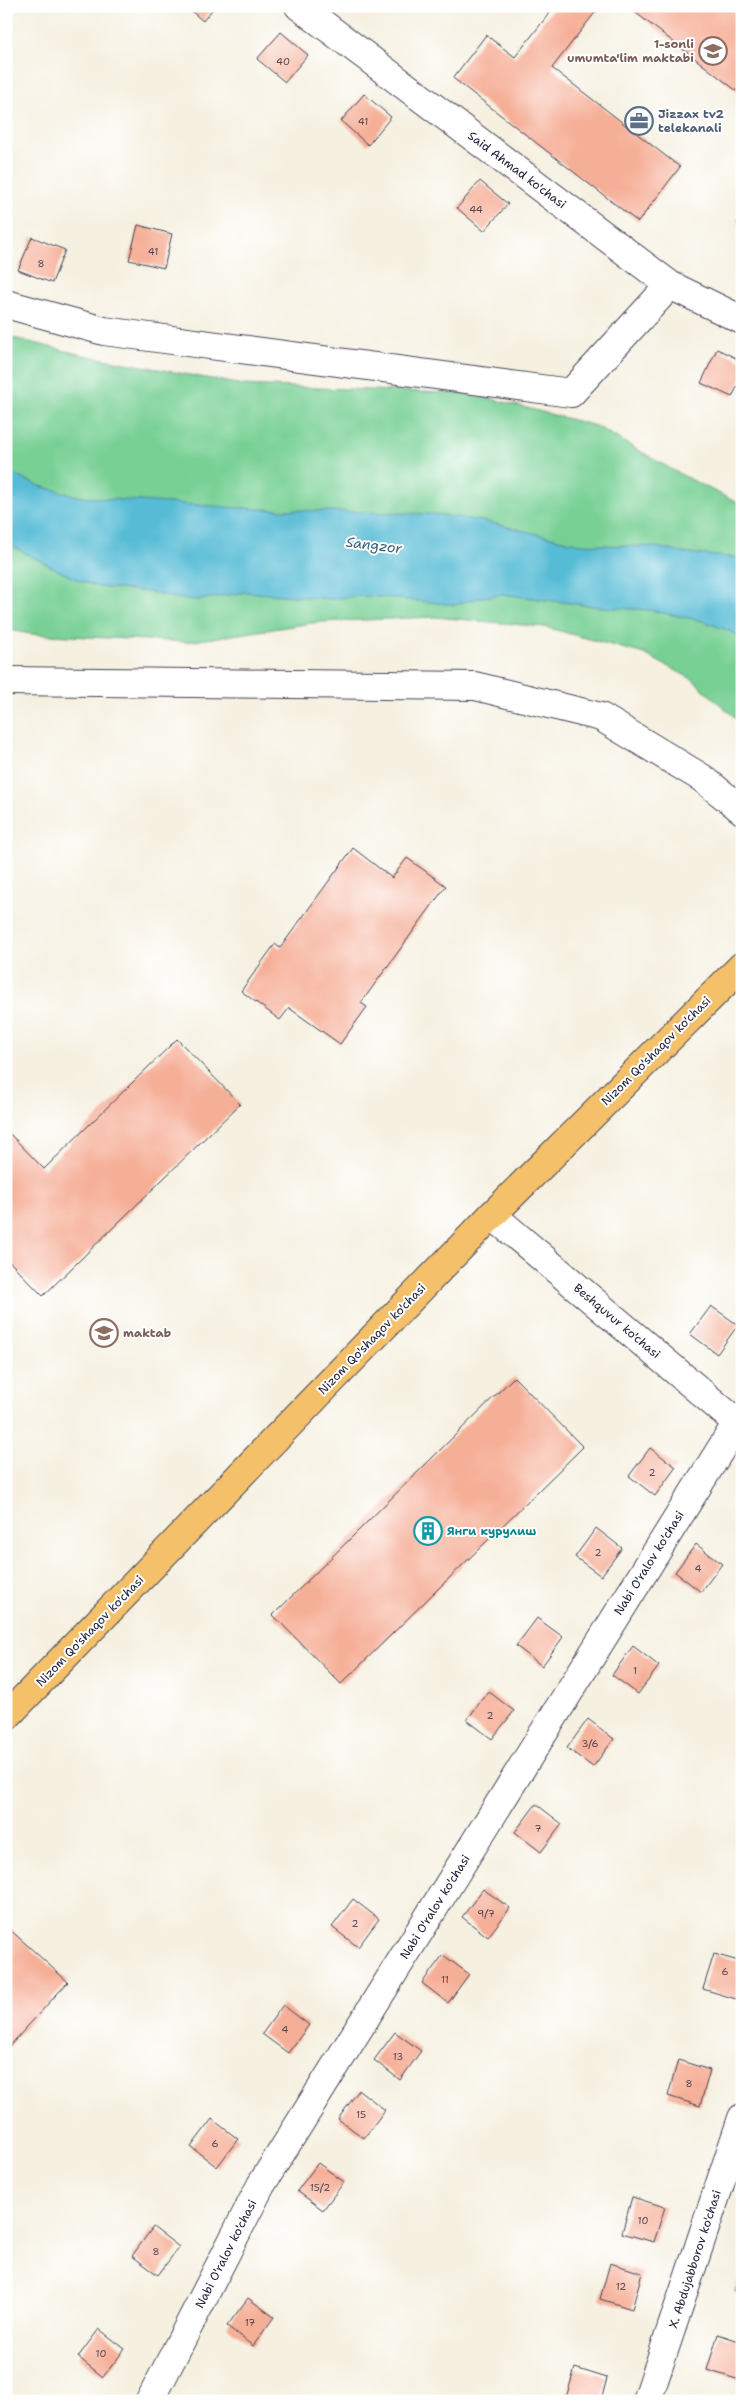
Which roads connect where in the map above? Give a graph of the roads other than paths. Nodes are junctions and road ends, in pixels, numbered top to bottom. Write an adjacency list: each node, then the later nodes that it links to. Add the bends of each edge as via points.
1 (299, 6): 2 (street, Said Ahmad ko'chasi)
2 (670, 285): 3 (street, via 570,393 104,330); 4 (street, Said Ahmad ko'chasi)
3 (6, 304)
4 (742, 320)
5 (6, 681): 6 (street, via 475,686 601,717 702,778)
6 (742, 810)
7 (742, 966): 8 (main road, Nizom Qo'shaqov ko'chasi)
8 (492, 1215): 9 (street, Beshquvur ko'chasi); 10 (main road, Nizom Qo'shaqov ko'chasi)
9 (739, 1425): 12 (street, Nabi O'ralov ko'chasi, via 261,2185)
10 (6, 1718)
11 (742, 2118): 13 (street, X. Abdujabborov ko'chasi)
12 (150, 2401)
13 (648, 2401)

